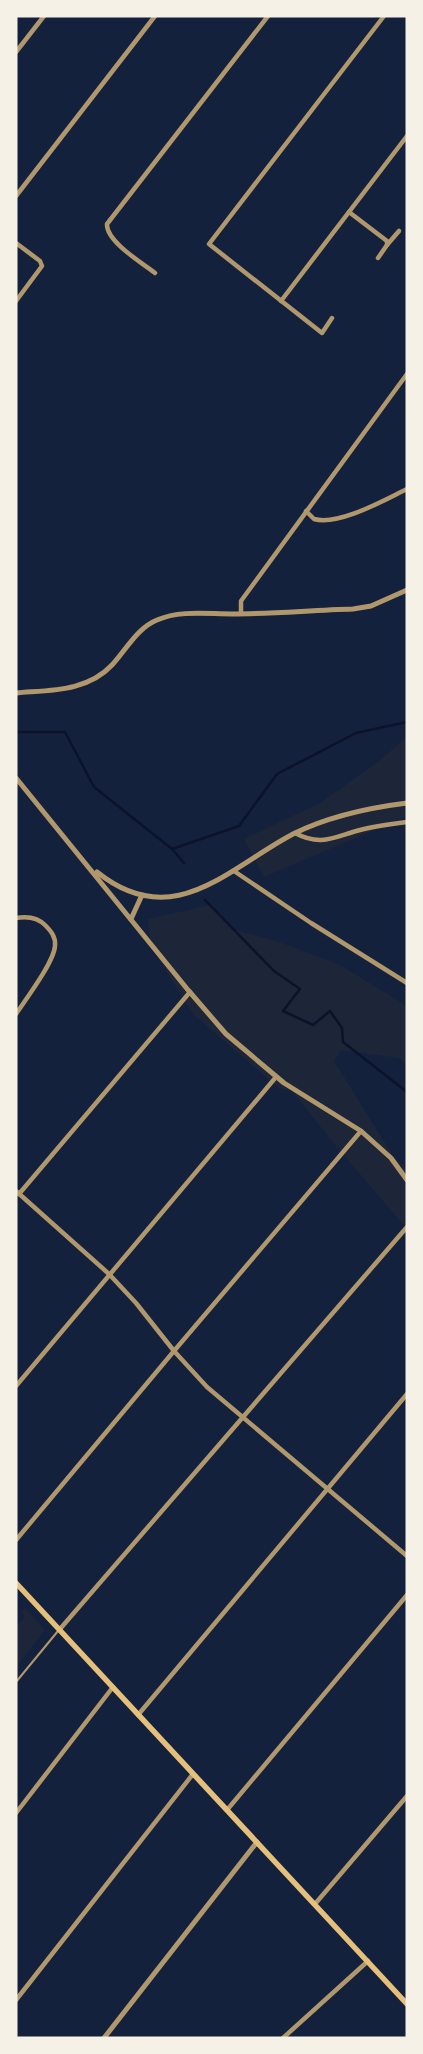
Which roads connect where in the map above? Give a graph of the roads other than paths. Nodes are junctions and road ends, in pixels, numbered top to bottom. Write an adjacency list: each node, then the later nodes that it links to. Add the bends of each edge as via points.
1 (44, 16): 5 (street)
2 (155, 16): 7 (street)
3 (268, 16): 13 (street, via 107,224 106,231 113,239)
4 (384, 16): 15 (street, via 209,244)
5 (16, 52)
6 (407, 136): 8 (street)
7 (16, 196)
8 (349, 212): 11 (street, via 386,240); 15 (street)
9 (399, 231): 11 (street)
10 (16, 243): 14 (street, via 42,265)
11 (387, 245): 12 (street)
12 (378, 258)
13 (155, 273)
14 (16, 301)
15 (281, 301): 16 (street, via 322,333)
16 (332, 318)
17 (407, 374): 19 (street)
18 (407, 489): 19 (street, via 331,520 317,520)
19 (306, 511): 21 (street, via 241,601)
20 (407, 590): 21 (street, via 371,606 353,609)
21 (241, 614): 22 (street, via 187,614 160,618 142,630 111,666 90,681 65,689)
22 (16, 693)
23 (16, 778): 27 (street)
24 (407, 803): 26 (street, via 348,813)
25 (407, 822): 26 (street, via 324,841)
26 (295, 833): 28 (street)
27 (90, 867): 29 (street, via 116,885); 31 (street)
28 (234, 870): 29 (street, via 190,893 160,897); 32 (street)
29 (142, 895): 31 (street)
30 (16, 918): 34 (street, via 39,920 49,929 55,948)
31 (131, 919): 33 (street)
32 (407, 983)
33 (190, 992): 35 (street, via 226,1034); 38 (street)
34 (16, 1014)
35 (276, 1077): 36 (street); 40 (street)
36 (361, 1131): 37 (street, via 391,1158); 41 (street)
37 (407, 1180)
38 (18, 1192): 40 (street)
39 (407, 1227): 44 (street)
40 (109, 1274): 41 (street, via 136,1302); 42 (street)
41 (174, 1351): 44 (street, via 207,1387); 46 (street)
42 (16, 1386)
43 (407, 1394): 45 (street)
44 (243, 1416): 45 (street); 50 (street)
45 (326, 1489): 47 (street); 53 (street)
46 (16, 1540)
47 (407, 1556)
48 (16, 1583): 50 (main road)
49 (407, 1595): 56 (street)
50 (60, 1629): 51 (lane); 52 (main road)
51 (16, 1682)
52 (113, 1687): 53 (main road); 57 (street)
53 (138, 1715): 54 (main road)
54 (193, 1774): 56 (main road); 61 (street)
55 (407, 1796): 59 (street)
56 (227, 1810): 58 (main road)
57 (16, 1813)
58 (257, 1842): 59 (main road); 63 (street)
59 (315, 1904): 60 (main road)
60 (368, 1961): 62 (main road); 64 (street)
61 (16, 2000)
62 (406, 2002)
63 (104, 2038)
64 (283, 2038)

